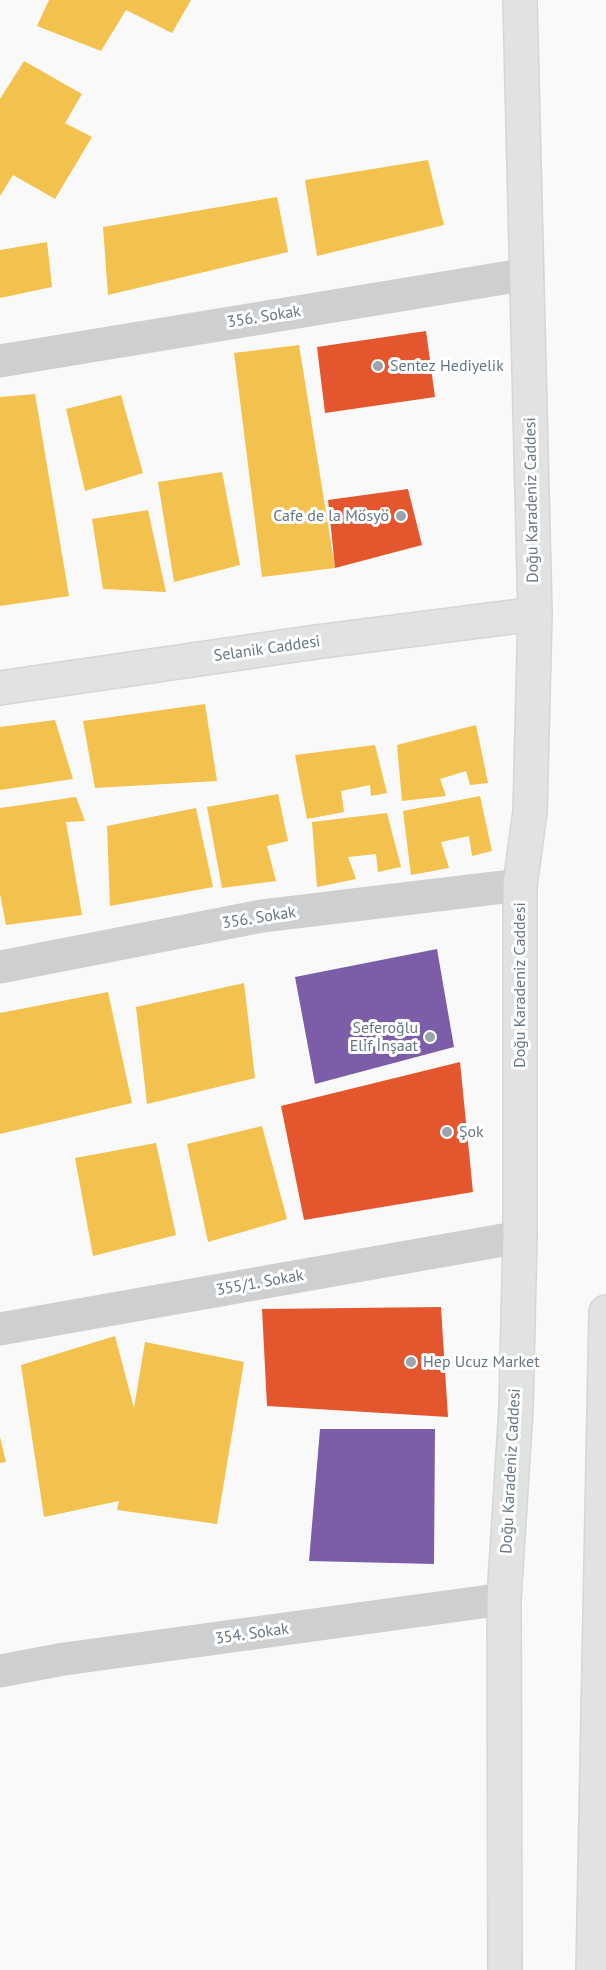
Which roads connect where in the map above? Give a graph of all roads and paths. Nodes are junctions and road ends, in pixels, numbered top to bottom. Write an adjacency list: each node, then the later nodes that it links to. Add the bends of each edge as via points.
1 (520, 0): 2 (main road, Doğu Karadeniz Caddesi)
2 (528, 274): 3 (street, 356. Sokak); 4 (main road, Doğu Karadeniz Caddesi)
3 (0, 361)
4 (535, 614): 5 (main road, Selanik Caddesi); 6 (main road, Doğu Karadeniz Caddesi, via 530,812)
5 (0, 688)
6 (520, 885): 7 (street, 356. Sokak, via 262,915); 8 (main road, Doğu Karadeniz Caddesi)
7 (0, 967)
8 (520, 1238): 10 (street, 355/1. Sokak); 11 (main road, Doğu Karadeniz Caddesi, via 516,1408)
9 (606, 1312): 14 (main road)
10 (0, 1329)
11 (504, 1599): 12 (street, 354. Sokak); 13 (main road, Doğu Karadeniz Caddesi)
12 (0, 1671)
13 (505, 1970)
14 (593, 1970)

